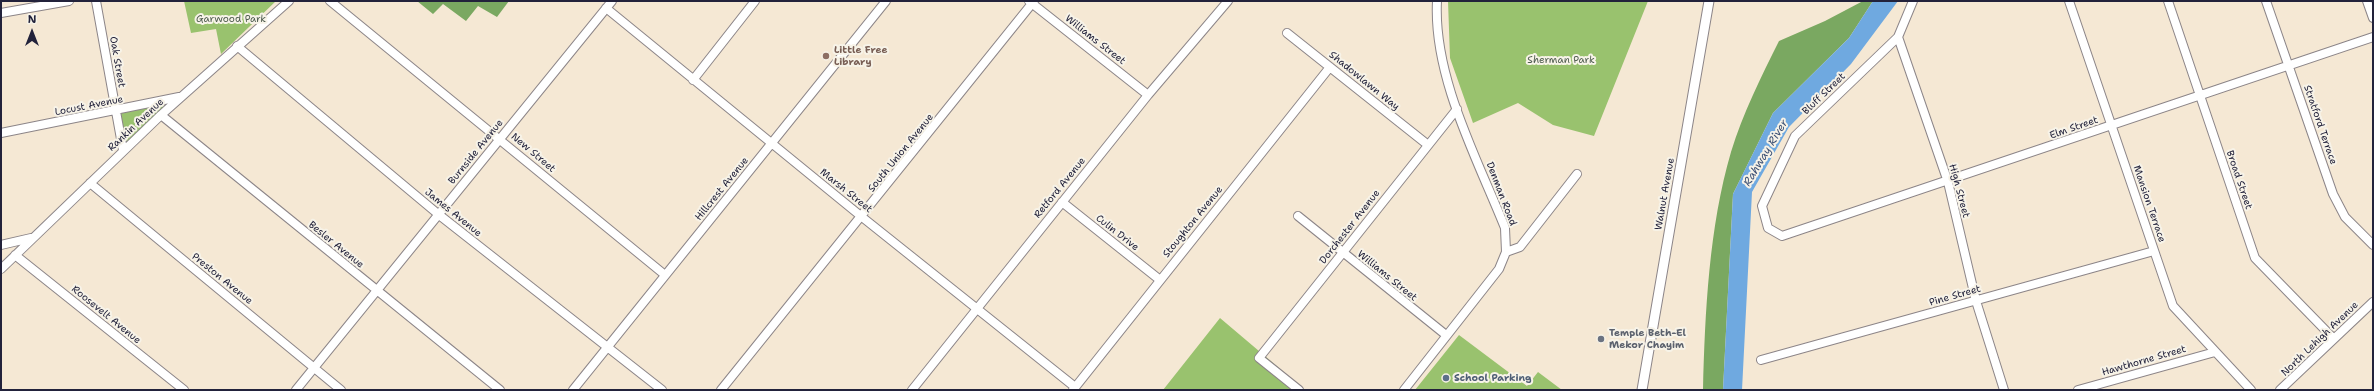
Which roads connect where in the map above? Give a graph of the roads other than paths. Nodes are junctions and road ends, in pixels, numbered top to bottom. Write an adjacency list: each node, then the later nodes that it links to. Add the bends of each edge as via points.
1 (68, 1): 18 (street)
2 (96, 1): 31 (street, Oak Street)
3 (289, 1): 23 (street, Rankin Avenue)
4 (330, 1): 35 (street, New Street)
5 (612, 1): 17 (street, Burnside Avenue)
6 (755, 1): 26 (street)
7 (886, 1): 36 (street, Hillcrest Avenue)
8 (1228, 1): 27 (street, Retford Avenue)
9 (1437, 1): 30 (street, Denman Road, via 1438,40 1442,63)
10 (1709, 1): 78 (street, Walnut Avenue)
11 (1913, 1): 21 (street)
12 (2069, 1): 33 (street, Mansion Terrace)
13 (2168, 1): 28 (street, Broad Street)
14 (2266, 1): 24 (street, Stratford Terrace)
15 (2367, 1): 19 (street)
16 (1032, 2): 27 (street, Williams Street); 45 (street, South Union Avenue)
17 (606, 8): 26 (street, Marsh Street); 35 (street, Burnside Avenue)
18 (1, 13)
19 (2373, 18)
20 (1287, 33): 25 (street, Shadowlawn Way)
21 (1898, 37): 40 (street, High Street); 46 (street, Bluff Street, via 1795,136 1762,206 1768,228)
22 (2373, 37): 24 (street, Elm Street)
23 (237, 46): 29 (street, Rankin Avenue); 43 (street, James Avenue)
24 (2288, 66): 28 (street, Elm Street); 49 (street, Stratford Terrace, via 2333,194 2346,217)
25 (1330, 67): 37 (street, Shadowlawn Way); 56 (street, Stoughton Avenue)
26 (693, 80): 36 (street, Marsh Street)
27 (1148, 95): 42 (street, Retford Avenue)
28 (2199, 96): 33 (street, Elm Street); 62 (street, Broad Street, via 2255,258)
29 (180, 97): 31 (street, Locust Avenue); 32 (street, Rankin Avenue)
30 (1457, 109): 37 (street, Dorchester Avenue); 52 (street, Denman Road, via 1504,228)
31 (116, 111): 34 (street, Locust Avenue); 38 (street, Oak Street)
32 (161, 115): 38 (street, Rankin Avenue); 57 (street, Besler Avenue)
33 (2112, 126): 40 (street, Elm Street); 50 (street, Mansion Terrace)
34 (1, 133)
35 (500, 138): 43 (street, Burnside Avenue); 55 (street, New Street)
36 (771, 143): 45 (street, Marsh Street); 55 (street, Hillcrest Avenue)
37 (1428, 145): 51 (street, Dorchester Avenue)
38 (123, 150): 41 (street, Rankin Avenue)
39 (1577, 174): 52 (street, via 1520,247)
40 (1948, 182): 46 (street, Elm Street); 58 (street, High Street)
41 (90, 184): 47 (street, Rankin Avenue); 66 (street, Preston Avenue)
42 (1062, 202): 56 (street, Culin Drive); 60 (street, Retford Avenue)
43 (438, 214): 57 (street, Burnside Avenue); 63 (street, James Avenue)
44 (1298, 216): 51 (street, Williams Street)
45 (862, 217): 60 (street, Marsh Street); 74 (street, South Union Avenue)
46 (1782, 236)
47 (31, 238): 48 (street); 53 (street, Rankin Avenue)
48 (1, 245)
49 (2373, 245)
50 (2154, 251): 58 (street, Pine Street); 64 (street, Mansion Terrace, via 2173,306)
51 (1342, 252): 61 (street, Williams Street); 76 (street, Dorchester Avenue, via 1260,358)
52 (1506, 252): 61 (street, Denman Road, via 1499,269)
53 (15, 255): 54 (street, Rankin Avenue); 68 (street, Roosevelt Avenue)
54 (1, 269)
55 (665, 275): 63 (street, Hillcrest Avenue)
56 (1160, 280): 67 (street, Stoughton Avenue)
57 (376, 291): 66 (street, Burnside Avenue); 71 (street, Besler Avenue)
58 (1976, 301): 65 (street, Pine Street); 79 (street, High Street)
59 (2373, 302): 62 (street, North Lehigh Avenue)
60 (976, 308): 67 (street, Marsh Street); 75 (street, Retford Avenue)
61 (1446, 335): 77 (street, Denman Road)
62 (2334, 338): 82 (street, North Lehigh Avenue)
63 (608, 347): 72 (street, Hillcrest Avenue); 73 (street, James Avenue)
64 (2215, 352): 80 (street, Hawthorne Street); 81 (street, Mansion Terrace)
65 (1761, 360)
66 (314, 368): 69 (street, Burnside Avenue); 70 (street, Preston Avenue)
67 (1074, 389)
68 (184, 390)
69 (296, 390)
70 (341, 390)
71 (500, 390)
72 (573, 390)
73 (662, 390)
74 (721, 390)
75 (912, 390)
76 (1299, 390)
77 (1404, 390)
78 (1642, 390)
79 (2004, 390)
80 (2078, 390)
81 (2250, 390)
82 (2280, 390)

